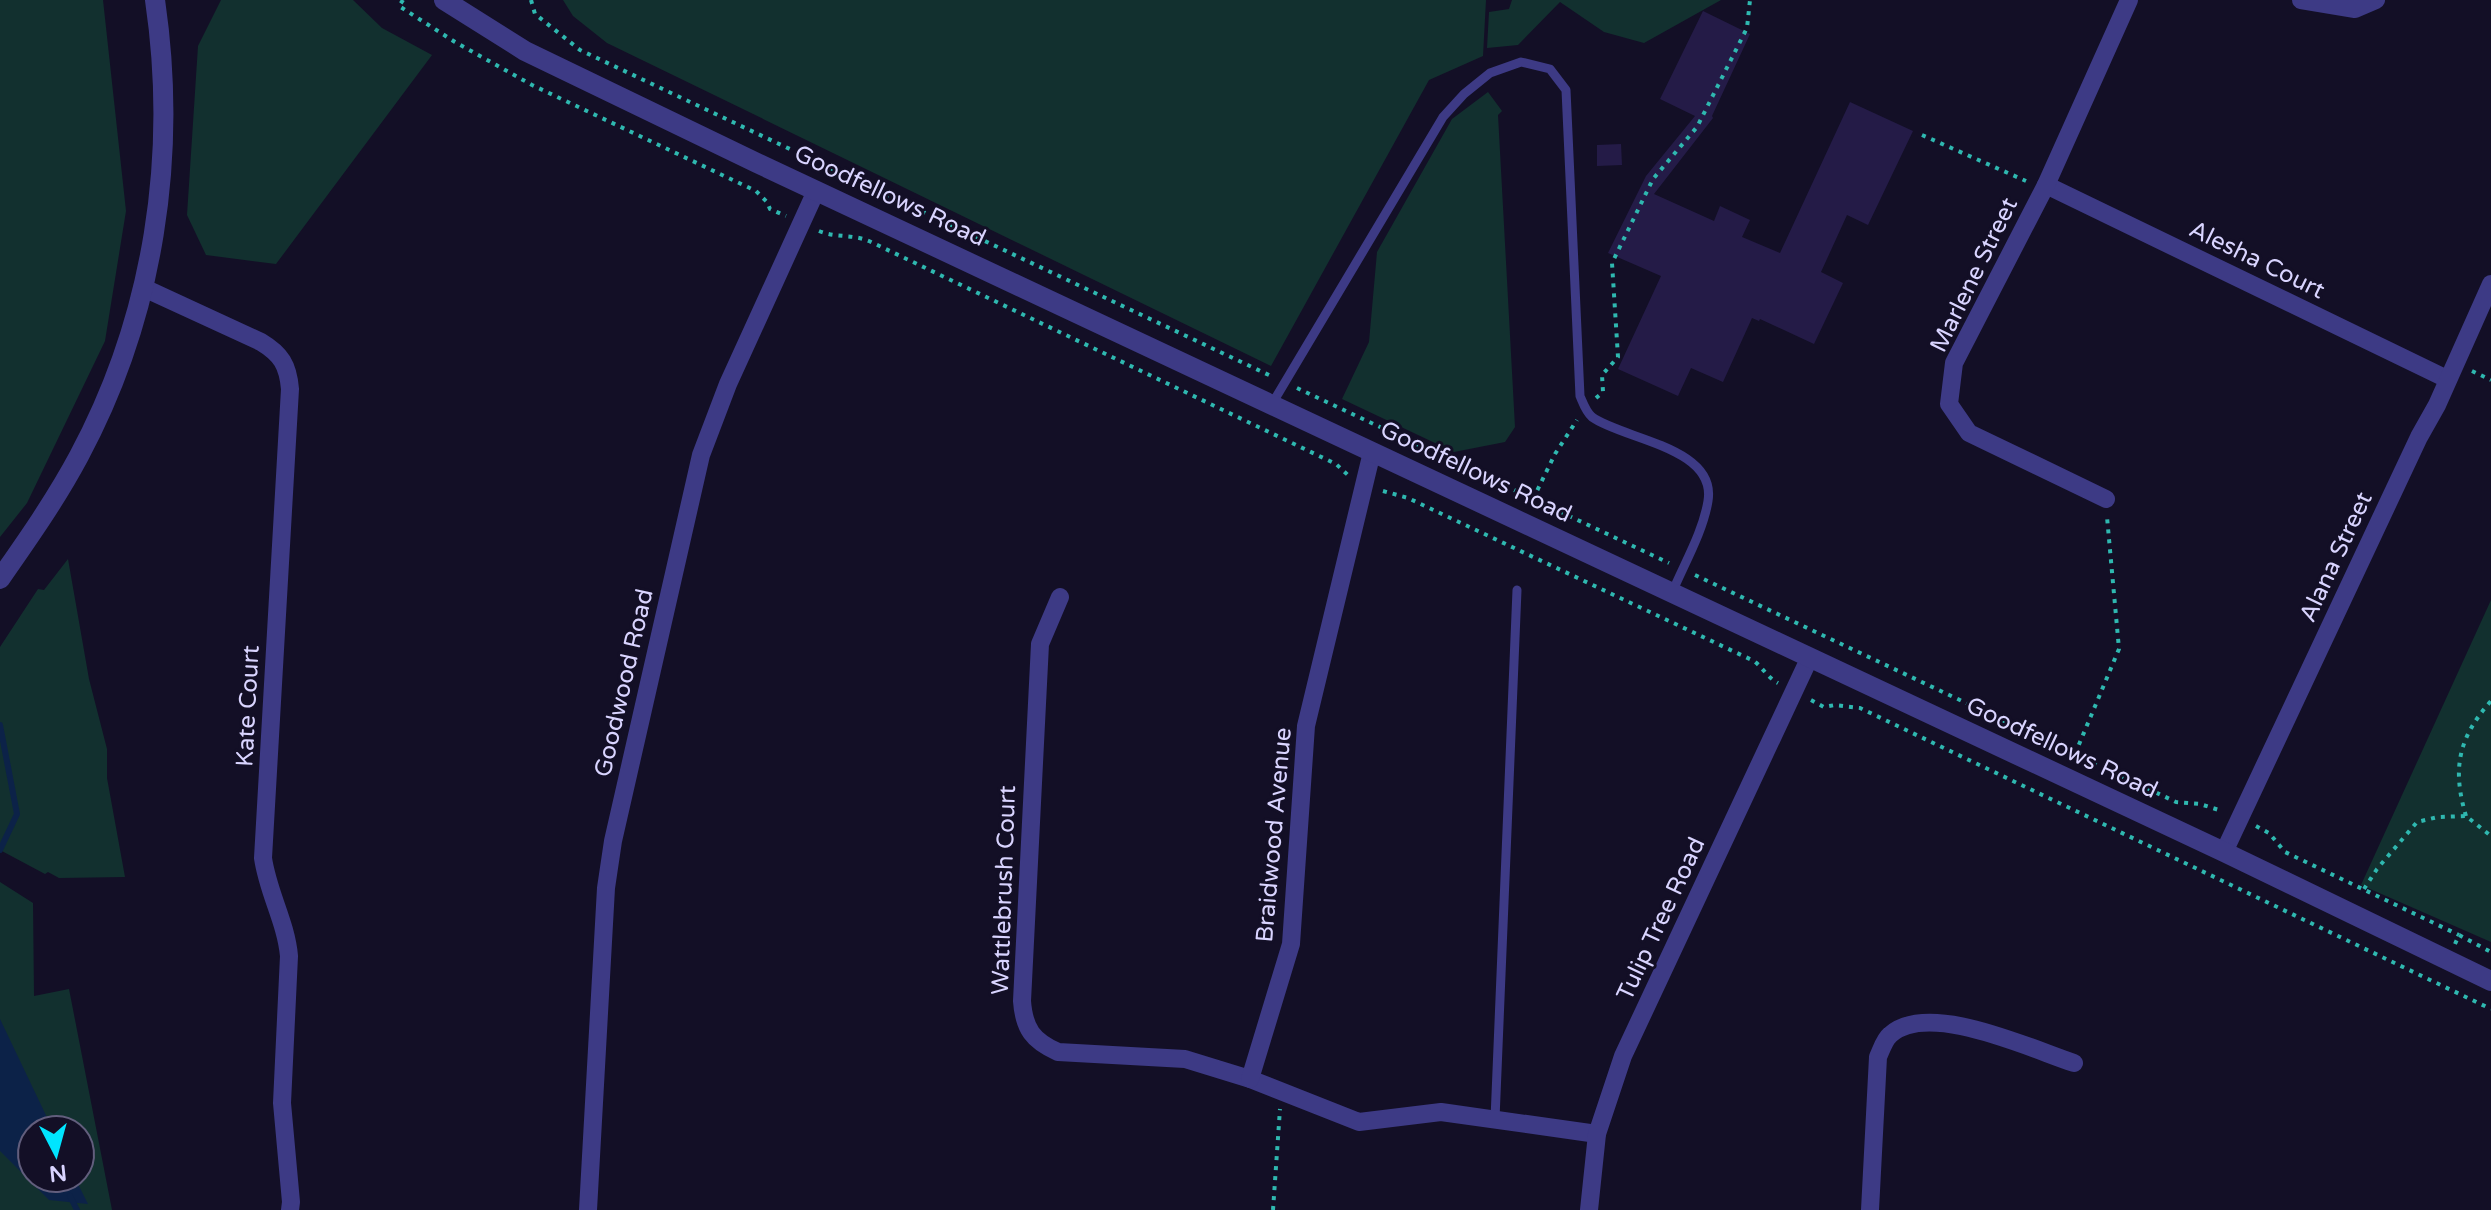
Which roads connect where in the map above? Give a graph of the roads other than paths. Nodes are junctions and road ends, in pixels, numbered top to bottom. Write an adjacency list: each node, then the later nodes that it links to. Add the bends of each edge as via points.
1 (155, 0): 10 (street, via 164,143 158,220)
2 (444, 0): 6 (street, Goodfellows Road)
3 (2129, 0): 7 (street, Marlene Street)
4 (2301, 0): 5 (street, via 2355,9)
5 (2376, 0)
6 (471, 6): 8 (street, Goodfellows Road, via 525,51)
7 (2046, 185): 11 (street, Alesha Court); 14 (street, Marlene Street, via 1954,363 1949,404 1969,433)
8 (816, 191): 12 (street, Goodfellows Road); 27 (street, Goodwood Road, via 701,455 613,841)
9 (2491, 284): 11 (street, Alana Street)
10 (144, 288): 15 (street, via 119,370 80,454); 26 (street, Kate Court, via 261,342 276,351 288,369 263,858 289,956 282,1103)
11 (2447, 379): 20 (street, Alana Street)
12 (1272, 404): 13 (street, Goodfellows Road); 17 (lane, via 1443,117 1490,73 1521,62 1550,69 1566,90 1580,396 1593,417 1660,445 1699,468 1708,482 1708,501)
13 (1372, 452): 17 (street, Goodfellows Road); 23 (street, Braidwood Avenue, via 1306,726 1291,944)
14 (2106, 499)
15 (0, 579)
16 (1517, 590): 24 (lane)
17 (1672, 593): 19 (street, Goodfellows Road)
18 (1060, 597): 23 (street, Wattlebrush Court, via 1040,644 1023,1017 1041,1045 1058,1052 1172,1057)
19 (1809, 659): 20 (street, Goodfellows Road); 25 (street, Tulip Tree Road, via 1623,1056)
20 (2224, 852): 21 (street, Goodfellows Road)
21 (2491, 981)
22 (2074, 1063): 29 (street, via 1976,1028 1940,1022 1912,1024 1889,1036 1878,1057)
23 (1250, 1079): 24 (street, Wattlebrush Court, via 1359,1122 1441,1112)
24 (1495, 1119): 25 (street, Wattlebrush Court)
25 (1597, 1134): 28 (street, Tulip Tree Road)
26 (290, 1210)
27 (588, 1210)
28 (1589, 1210)
29 (1870, 1210)

